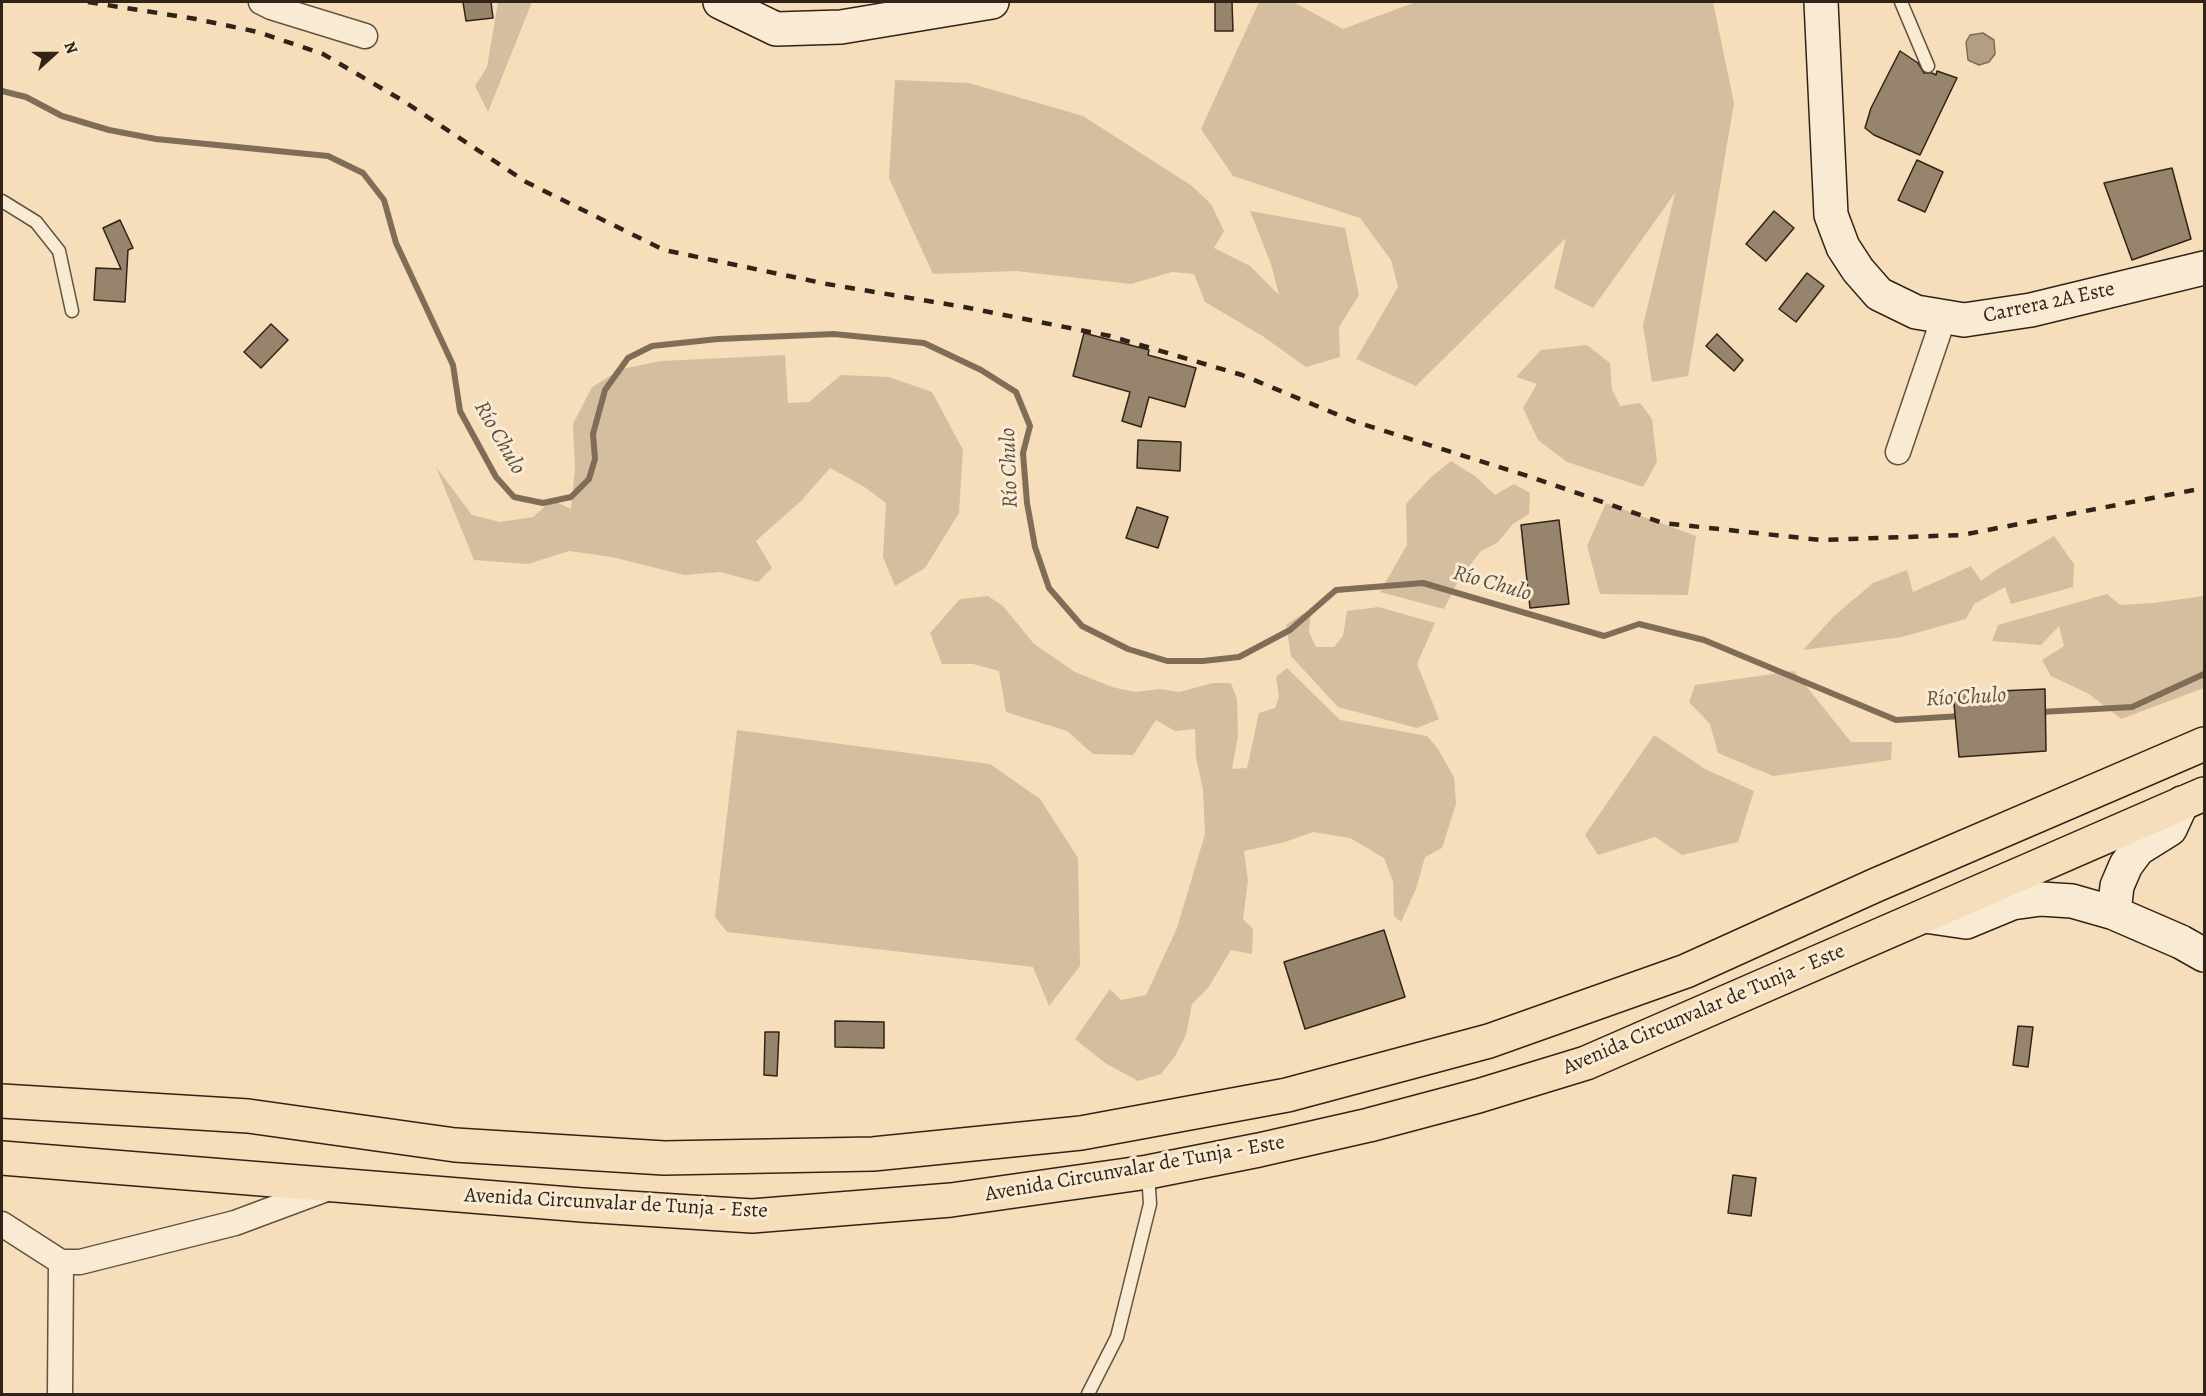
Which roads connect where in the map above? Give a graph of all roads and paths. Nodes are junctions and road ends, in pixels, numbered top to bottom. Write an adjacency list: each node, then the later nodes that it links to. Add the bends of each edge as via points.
1 (261, 2): 7 (street)
2 (720, 2): 6 (street, via 776,29 841,27)
3 (992, 2): 6 (street)
4 (1821, 2): 12 (street, Carrera 2A Este, via 1831,216 1848,255 1879,294 1916,312)
5 (1901, 2): 8 (lane)
6 (937, 6)
7 (365, 36)
8 (1928, 66)
9 (2, 201): 11 (lane, via 36,222 60,251)
10 (2205, 268): 12 (street, Carrera 2A Este, via 2031,310 1964,320)
11 (72, 311)
12 (1944, 316): 13 (street)
13 (1898, 452)
14 (2205, 744): 19 (highway, Avenida Circunvalar de Tunja - Este, via 1686,971 1489,1041 1287,1095 1081,1133 873,1154 664,1158 455,1145 248,1116)
15 (2193, 799): 16 (street, via 2170,828 2138,849 2126,865 2117,886); 17 (highway, Avenida Circunvalar de Tunja - Este)
16 (2114, 913): 17 (street, via 2072,901 2042,899 2012,903 1966,922); 18 (street)
17 (1925, 916): 21 (highway, Avenida Circunvalar de Tunja - Este, via 1586,1063 1369,1125)
18 (2205, 955)
19 (2, 1101)
20 (2, 1158): 22 (highway, Avenida Circunvalar de Tunja - Este)
21 (1148, 1172): 22 (highway, Avenida Circunvalar de Tunja - Este, via 951,1200 752,1216); 26 (lane, via 1150,1204 1117,1337)
22 (337, 1185): 24 (street, via 235,1223 80,1262)
23 (2, 1224): 24 (street)
24 (61, 1262): 25 (street)
25 (60, 1395)
26 (1088, 1395)

